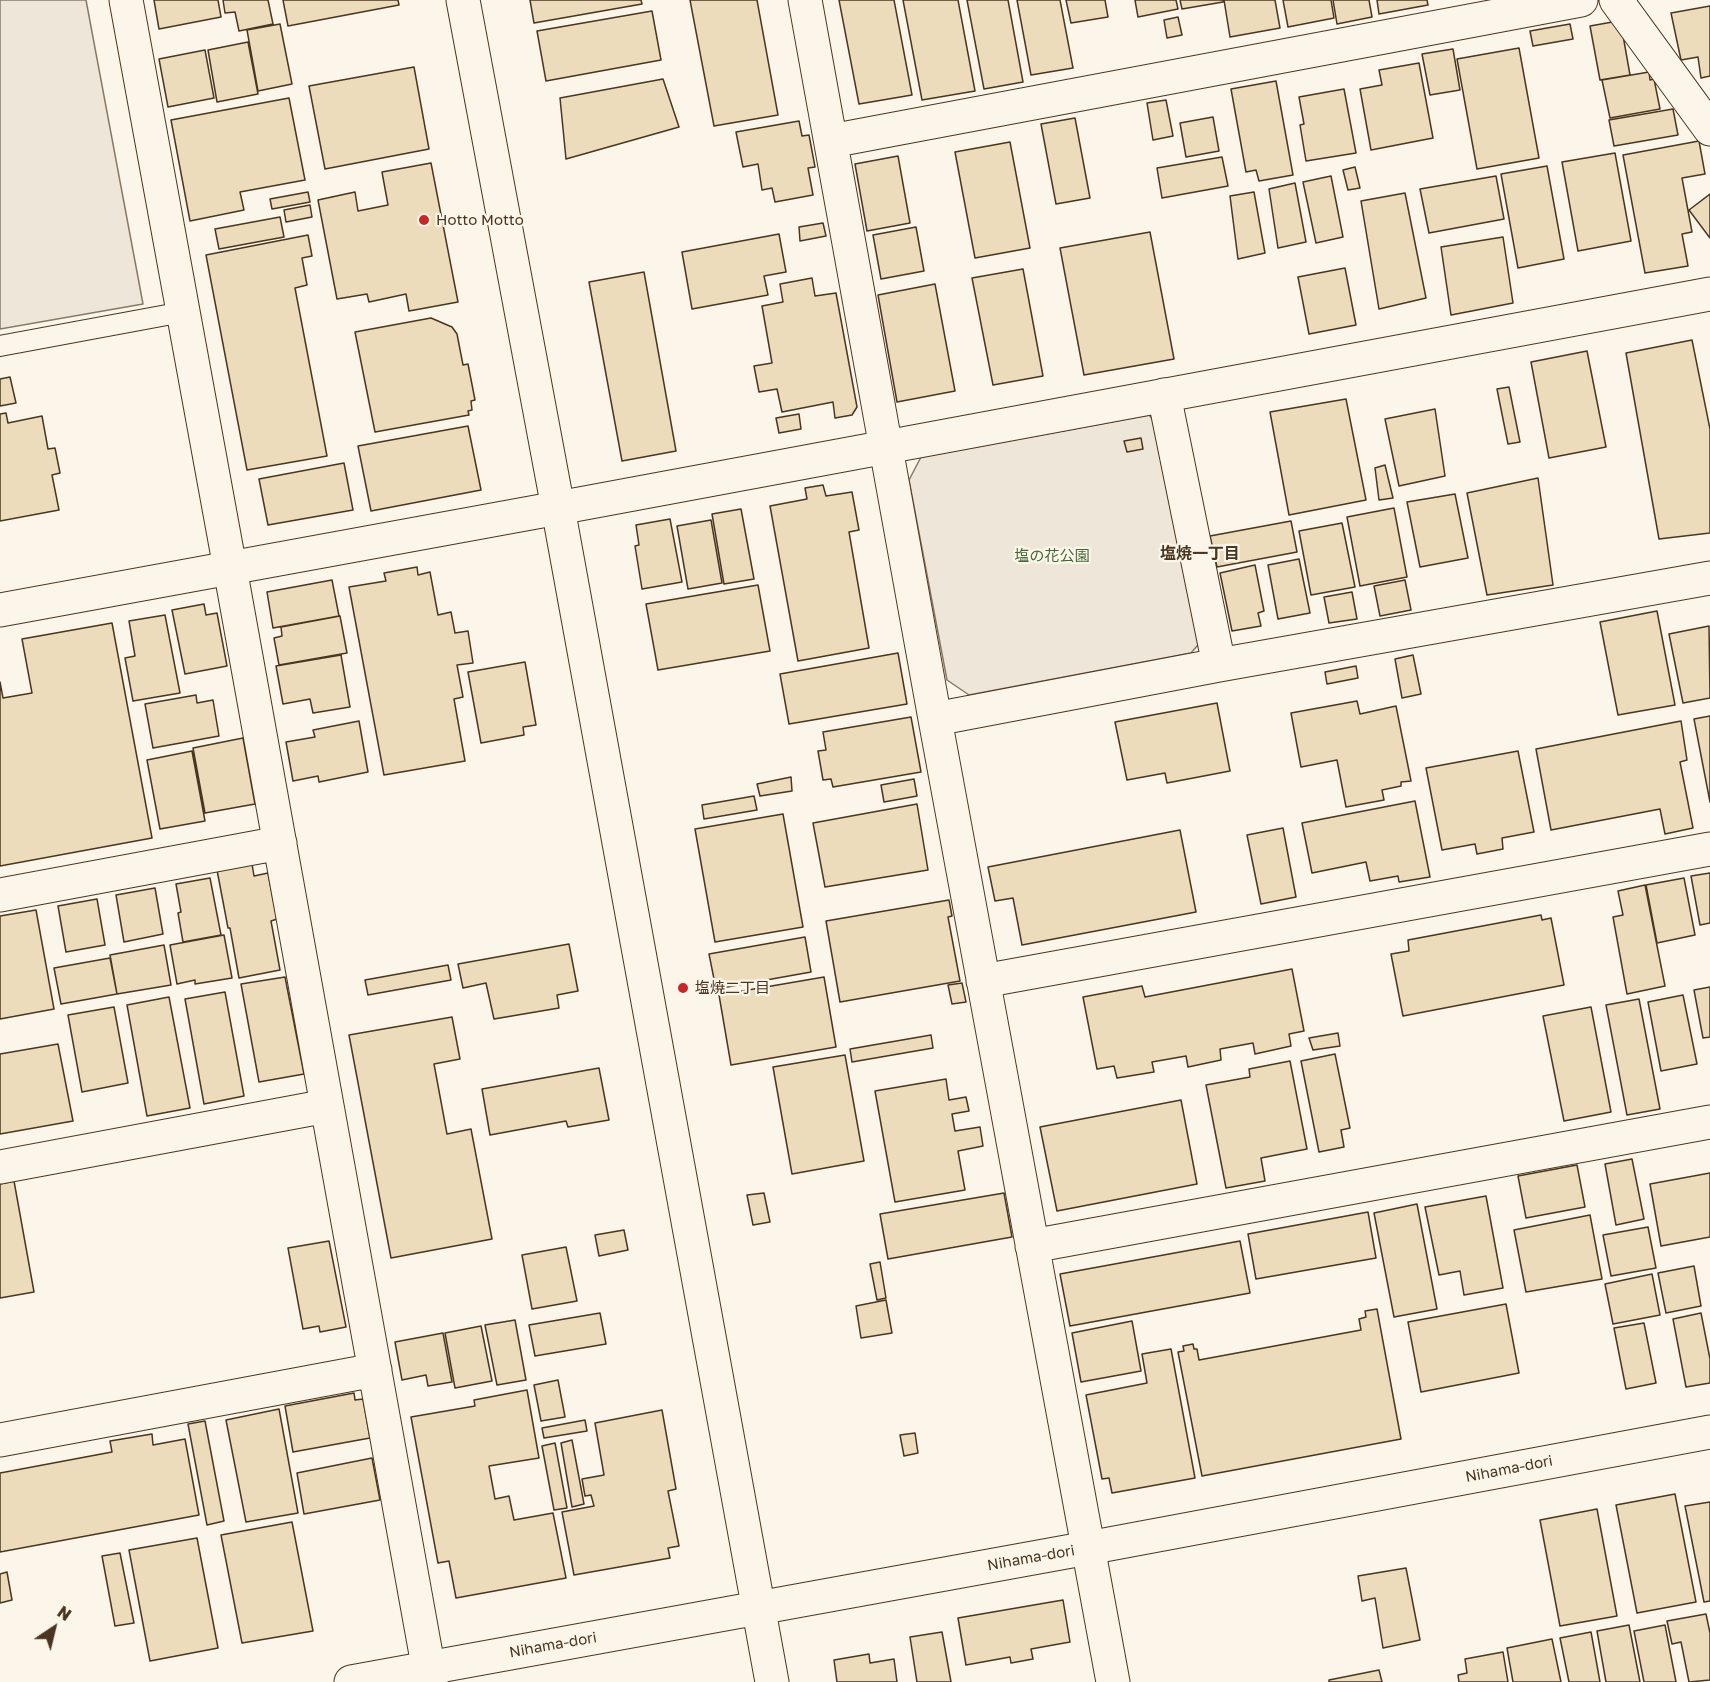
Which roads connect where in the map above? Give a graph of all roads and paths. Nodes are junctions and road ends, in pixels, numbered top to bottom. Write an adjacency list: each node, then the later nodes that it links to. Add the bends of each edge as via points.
1 (126, 0): 9 (street)
2 (463, 0): 13 (street)
3 (805, 0): 7 (street)
4 (1581, 0): 7 (street)
5 (1616, 0): 6 (street)
6 (1710, 129)
7 (831, 141): 12 (street)
8 (1710, 294): 11 (street)
9 (183, 312): 10 (lane); 14 (street)
10 (0, 346)
11 (1164, 395): 12 (street); 17 (street)
12 (885, 447): 13 (street); 18 (street)
13 (558, 508): 14 (street); 31 (street)
14 (230, 568): 16 (street); 19 (street)
15 (1710, 578): 17 (street)
16 (0, 610)
17 (1219, 665): 18 (street)
18 (935, 719): 22 (street)
19 (280, 843): 21 (street); 23 (street)
20 (1710, 849): 22 (street)
21 (0, 895)
22 (983, 981): 26 (street)
23 (327, 1106): 25 (street); 27 (street)
24 (1710, 1122): 26 (street)
25 (0, 1167)
26 (1032, 1246): 30 (street)
27 (375, 1370): 29 (street); 32 (street)
28 (1710, 1432): 30 (street, Nihama-dori)
29 (0, 1440)
30 (1088, 1548): 31 (street, Nihama-dori); 35 (street)
31 (758, 1608): 32 (street, Nihama-dori); 34 (street)
32 (430, 1674): 33 (street, Nihama-dori)
33 (351, 1682)
34 (772, 1682)
35 (1113, 1682)

